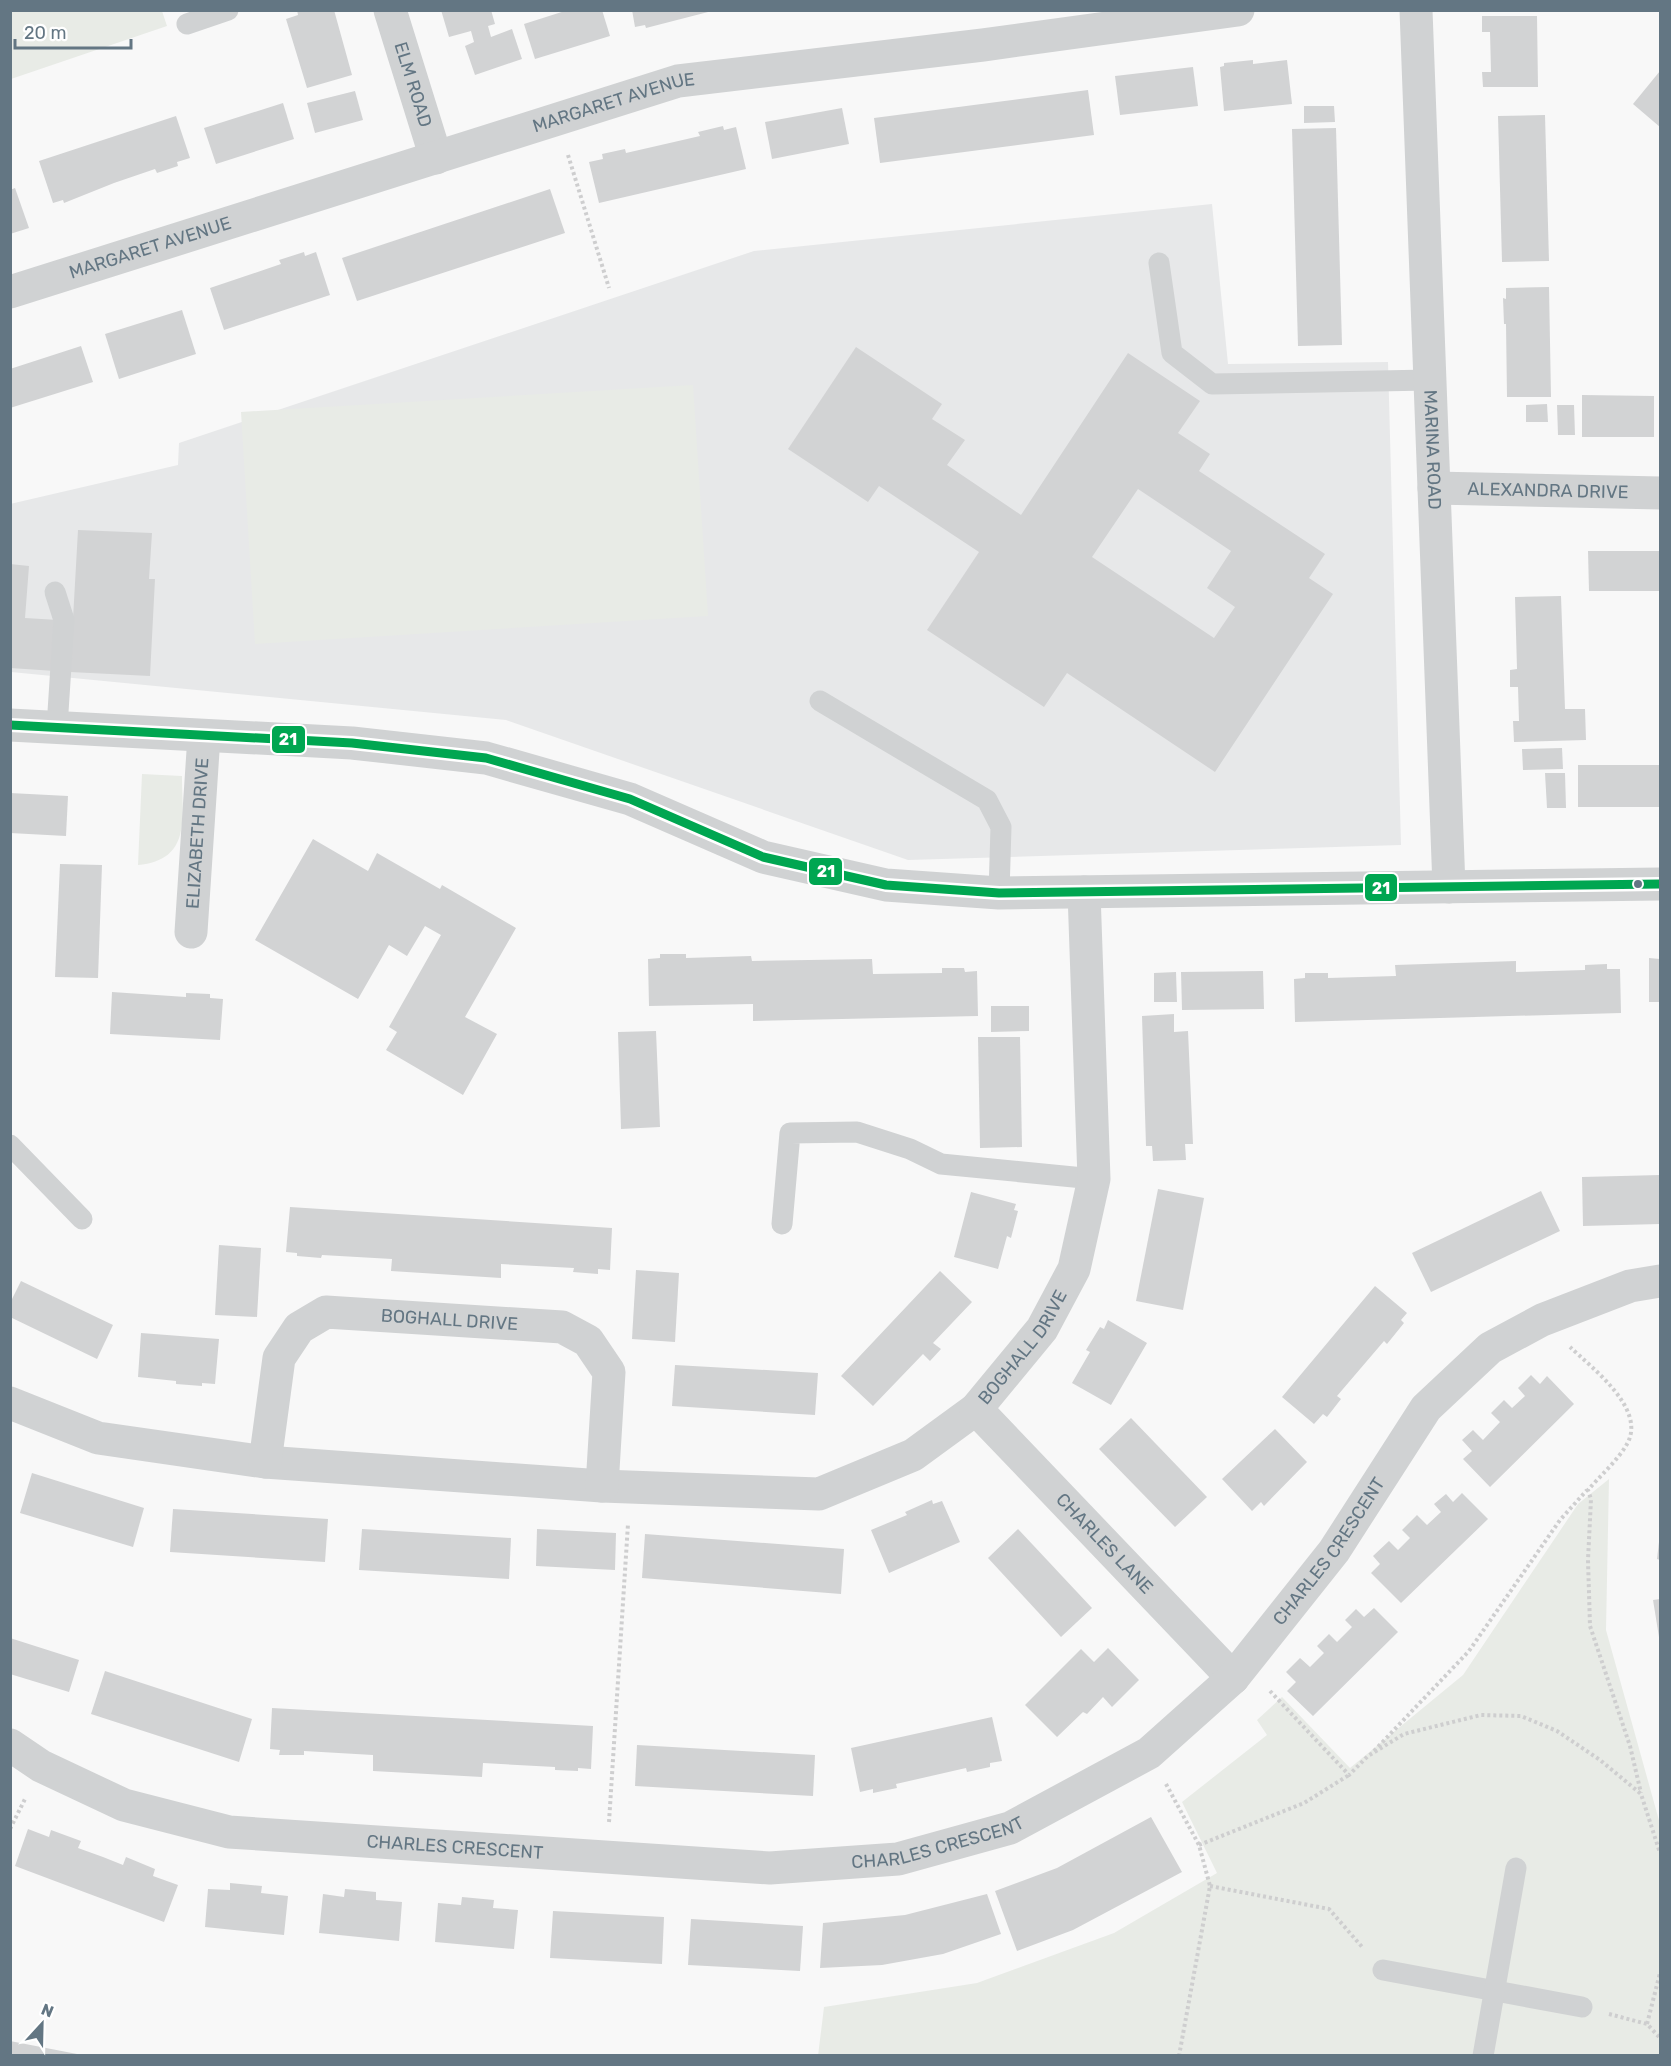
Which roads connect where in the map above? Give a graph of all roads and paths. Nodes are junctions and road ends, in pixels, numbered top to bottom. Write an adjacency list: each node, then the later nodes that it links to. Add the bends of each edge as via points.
1 (228, 10): 5 (lane)
2 (390, 10): 7 (street, ELM ROAD)
3 (1238, 10): 6 (street, MARGARET AVENUE, via 678,81)
4 (1416, 10): 11 (street, MARINA ROAD)
5 (187, 24)
6 (557, 120): 7 (street, MARGARET AVENUE); 9 (path)
7 (436, 158): 10 (street, MARGARET AVENUE)
8 (1159, 263): 11 (lane, via 1172,352 1212,384)
9 (609, 288)
10 (10, 292)
11 (1430, 380): 12 (street, MARINA ROAD)
12 (1434, 488): 13 (street, ALEXANDRA DRIVE); 20 (street, MARINA ROAD)
13 (1660, 493)
14 (54, 592): 17 (lane, via 64,620)
15 (820, 702): 22 (lane, via 987,800 1001,827)
16 (10, 725): 17 (street, ELIZABETH DRIVE)
17 (57, 727): 18 (street, ELIZABETH DRIVE)
18 (204, 736): 22 (street, ELIZABETH DRIVE, via 352,743 486,759 630,799 764,857 886,885); 23 (street, ELIZABETH DRIVE)
19 (1660, 884): 20 (street, ELIZABETH DRIVE)
20 (1449, 887): 21 (street, ELIZABETH DRIVE)
21 (1084, 892): 22 (street, ELIZABETH DRIVE); 25 (street, BOGHALL DRIVE)
22 (999, 893)
23 (191, 932)
24 (10, 1145): 26 (lane)
25 (1094, 1179): 27 (lane, via 941,1164 857,1132 790,1133); 31 (street, BOGHALL DRIVE, via 1069,1279 1042,1329)
26 (82, 1219)
27 (782, 1224)
28 (1660, 1281): 29 (street, CHARLES CRESCENT, via 1630,1286)
29 (1542, 1320): 34 (path, via 1612,1387 1631,1415 1629,1443); 35 (street, CHARLES CRESCENT, via 1490,1348 1426,1408 1334,1551)
30 (10, 1403): 32 (street, BOGHALL DRIVE, via 98,1438)
31 (976, 1409): 33 (street, BOGHALL DRIVE, via 913,1455 819,1494); 35 (street, CHARLES LANE)
32 (266, 1461): 33 (street, BOGHALL DRIVE); 33 (street, BOGHALL DRIVE, via 279,1358 299,1328 326,1311 562,1327 588,1341 609,1372)
33 (616, 1487): 44 (path)
34 (1588, 1490): 38 (path, via 1560,1520 1469,1651); 41 (path, via 1590,1626 1630,1746)
35 (1233, 1678): 44 (street, CHARLES CRESCENT, via 1149,1753 1010,1828 898,1859 770,1868)
36 (1268, 1689): 39 (path)
37 (10, 1745): 44 (street, CHARLES CRESCENT, via 41,1766 124,1805 229,1832)
38 (1368, 1756): 39 (path); 41 (path, via 1404,1734 1481,1715 1521,1716 1557,1731)
39 (1349, 1774): 42 (path, via 1304,1803)
40 (1165, 1782): 42 (path)
41 (1641, 1794): 43 (path)
42 (1199, 1845): 46 (path)
43 (1660, 1853)
44 (606, 1859)
45 (1516, 1868): 50 (lane)
46 (1210, 1886): 47 (path, via 1329,1910); 54 (path)
47 (1359, 1944)
48 (1383, 1970): 50 (lane)
49 (1660, 1973): 52 (path)
50 (1494, 1991): 51 (lane); 55 (lane)
51 (1582, 2007): 52 (path)
52 (1647, 2024): 53 (path)
53 (1660, 2038)
54 (1179, 2055)
55 (1483, 2055)

